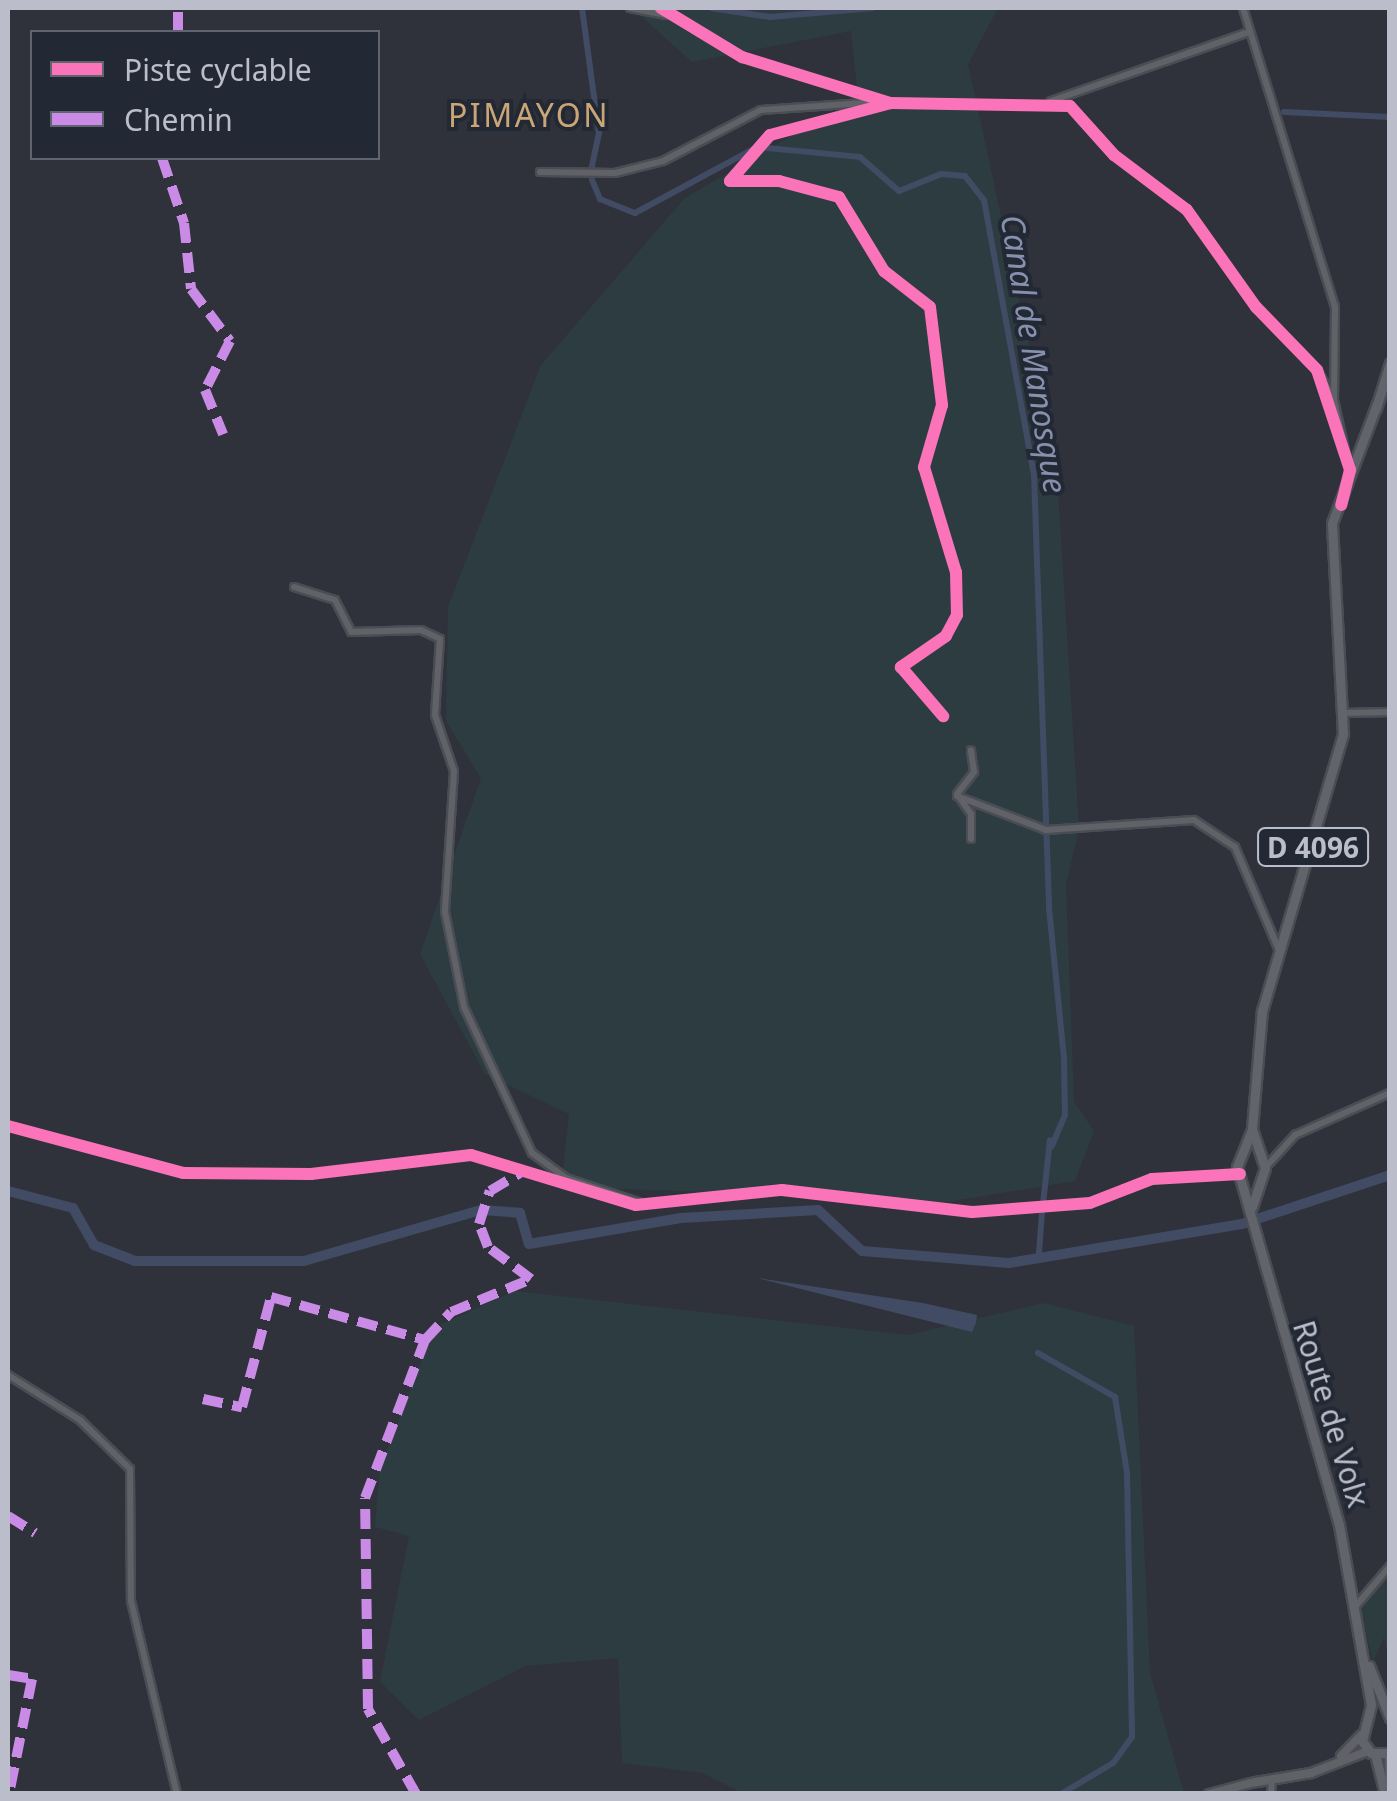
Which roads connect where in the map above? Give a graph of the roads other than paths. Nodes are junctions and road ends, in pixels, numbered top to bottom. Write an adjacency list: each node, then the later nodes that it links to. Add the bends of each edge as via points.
1 (630, 8): 3 (street)
2 (1242, 8): 4 (street)
3 (663, 12): 6 (street, via 749,60)
4 (1246, 33): 5 (street); 9 (street, via 1278,104 1335,307)
5 (1050, 102): 6 (street, via 998,111); 9 (street, via 1070,106 1124,164 1187,210)
6 (890, 103): 7 (street, via 768,109 654,164 577,177); 17 (street, via 815,116 756,145 734,187 774,180 836,195 884,271 932,312 942,405 924,468 956,572 957,616 946,636 900,668)
7 (540, 172)
8 (1390, 363): 10 (main road, Route de Volx / D 4096)
9 (1334, 400): 11 (street)
10 (1378, 404): 11 (main road, Route de Volx / D 4096); 12 (main road, Route de Volx / D 4096)
11 (1349, 468): 12 (street); 13 (main road, Route de Volx / D 4096)
12 (1342, 504): 13 (main road, Route de Volx / D 4096)
13 (1331, 562): 16 (main road, Route de Volx / D 4096)
14 (294, 588): 29 (street, via 335,600 351,632 421,630 440,639 435,714 454,771 445,912 464,1007 532,1153 555,1172)
15 (1390, 712): 16 (street)
16 (1345, 713): 21 (main road, Route de Volx / D 4096, via 1334,784)
17 (943, 716)
18 (971, 750): 19 (street, via 974,774)
19 (958, 796): 20 (street, via 971,814); 21 (street, via 1049,829 1194,820 1235,847)
20 (971, 839)
21 (1280, 950): 24 (main road, Route de Volx / D 4096, via 1262,1012)
22 (1390, 1093): 26 (street, via 1296,1136 1279,1160)
23 (8, 1126): 29 (street, via 184,1173 311,1174 471,1155)
24 (1252, 1129): 25 (main road, Route de Volx / D 4096); 26 (main road, Route de Volx / D 4096)
25 (1242, 1156): 26 (main road); 27 (street); 28 (main road, Route de Volx)
26 (1262, 1164): 28 (main road); 30 (main road, Route de Volx / D 4096)
27 (1218, 1174): 28 (street); 29 (street, via 1149,1180 1090,1203 972,1212 782,1190)
28 (1242, 1176): 30 (main road, Route de Volx / D 4096)
29 (644, 1205)
30 (1252, 1207): 33 (main road, Route de Volx / D 4096, via 1254,1240 1328,1484)
31 (8, 1374): 44 (street, via 80,1420 130,1469 131,1601)
32 (1390, 1566): 33 (street)
33 (1355, 1608): 34 (main road, Route de Volx / D 4096)
34 (1361, 1636): 35 (main road, Route de Volx / D 4096); 36 (main road, Route de Volx / D 4096)
35 (1390, 1718): 36 (main road)
36 (1367, 1722): 37 (main road)
37 (1361, 1735): 38 (main road); 40 (street)
38 (1371, 1752): 39 (main road); 40 (street); 46 (main road)
39 (1389, 1753): 42 (main road)
40 (1326, 1768): 41 (street)
41 (1310, 1773): 43 (street); 43 (street)
42 (1390, 1781)
43 (1272, 1786): 45 (street, via 1256,1782)
44 (177, 1794)
45 (1209, 1794)
46 (1385, 1794)

